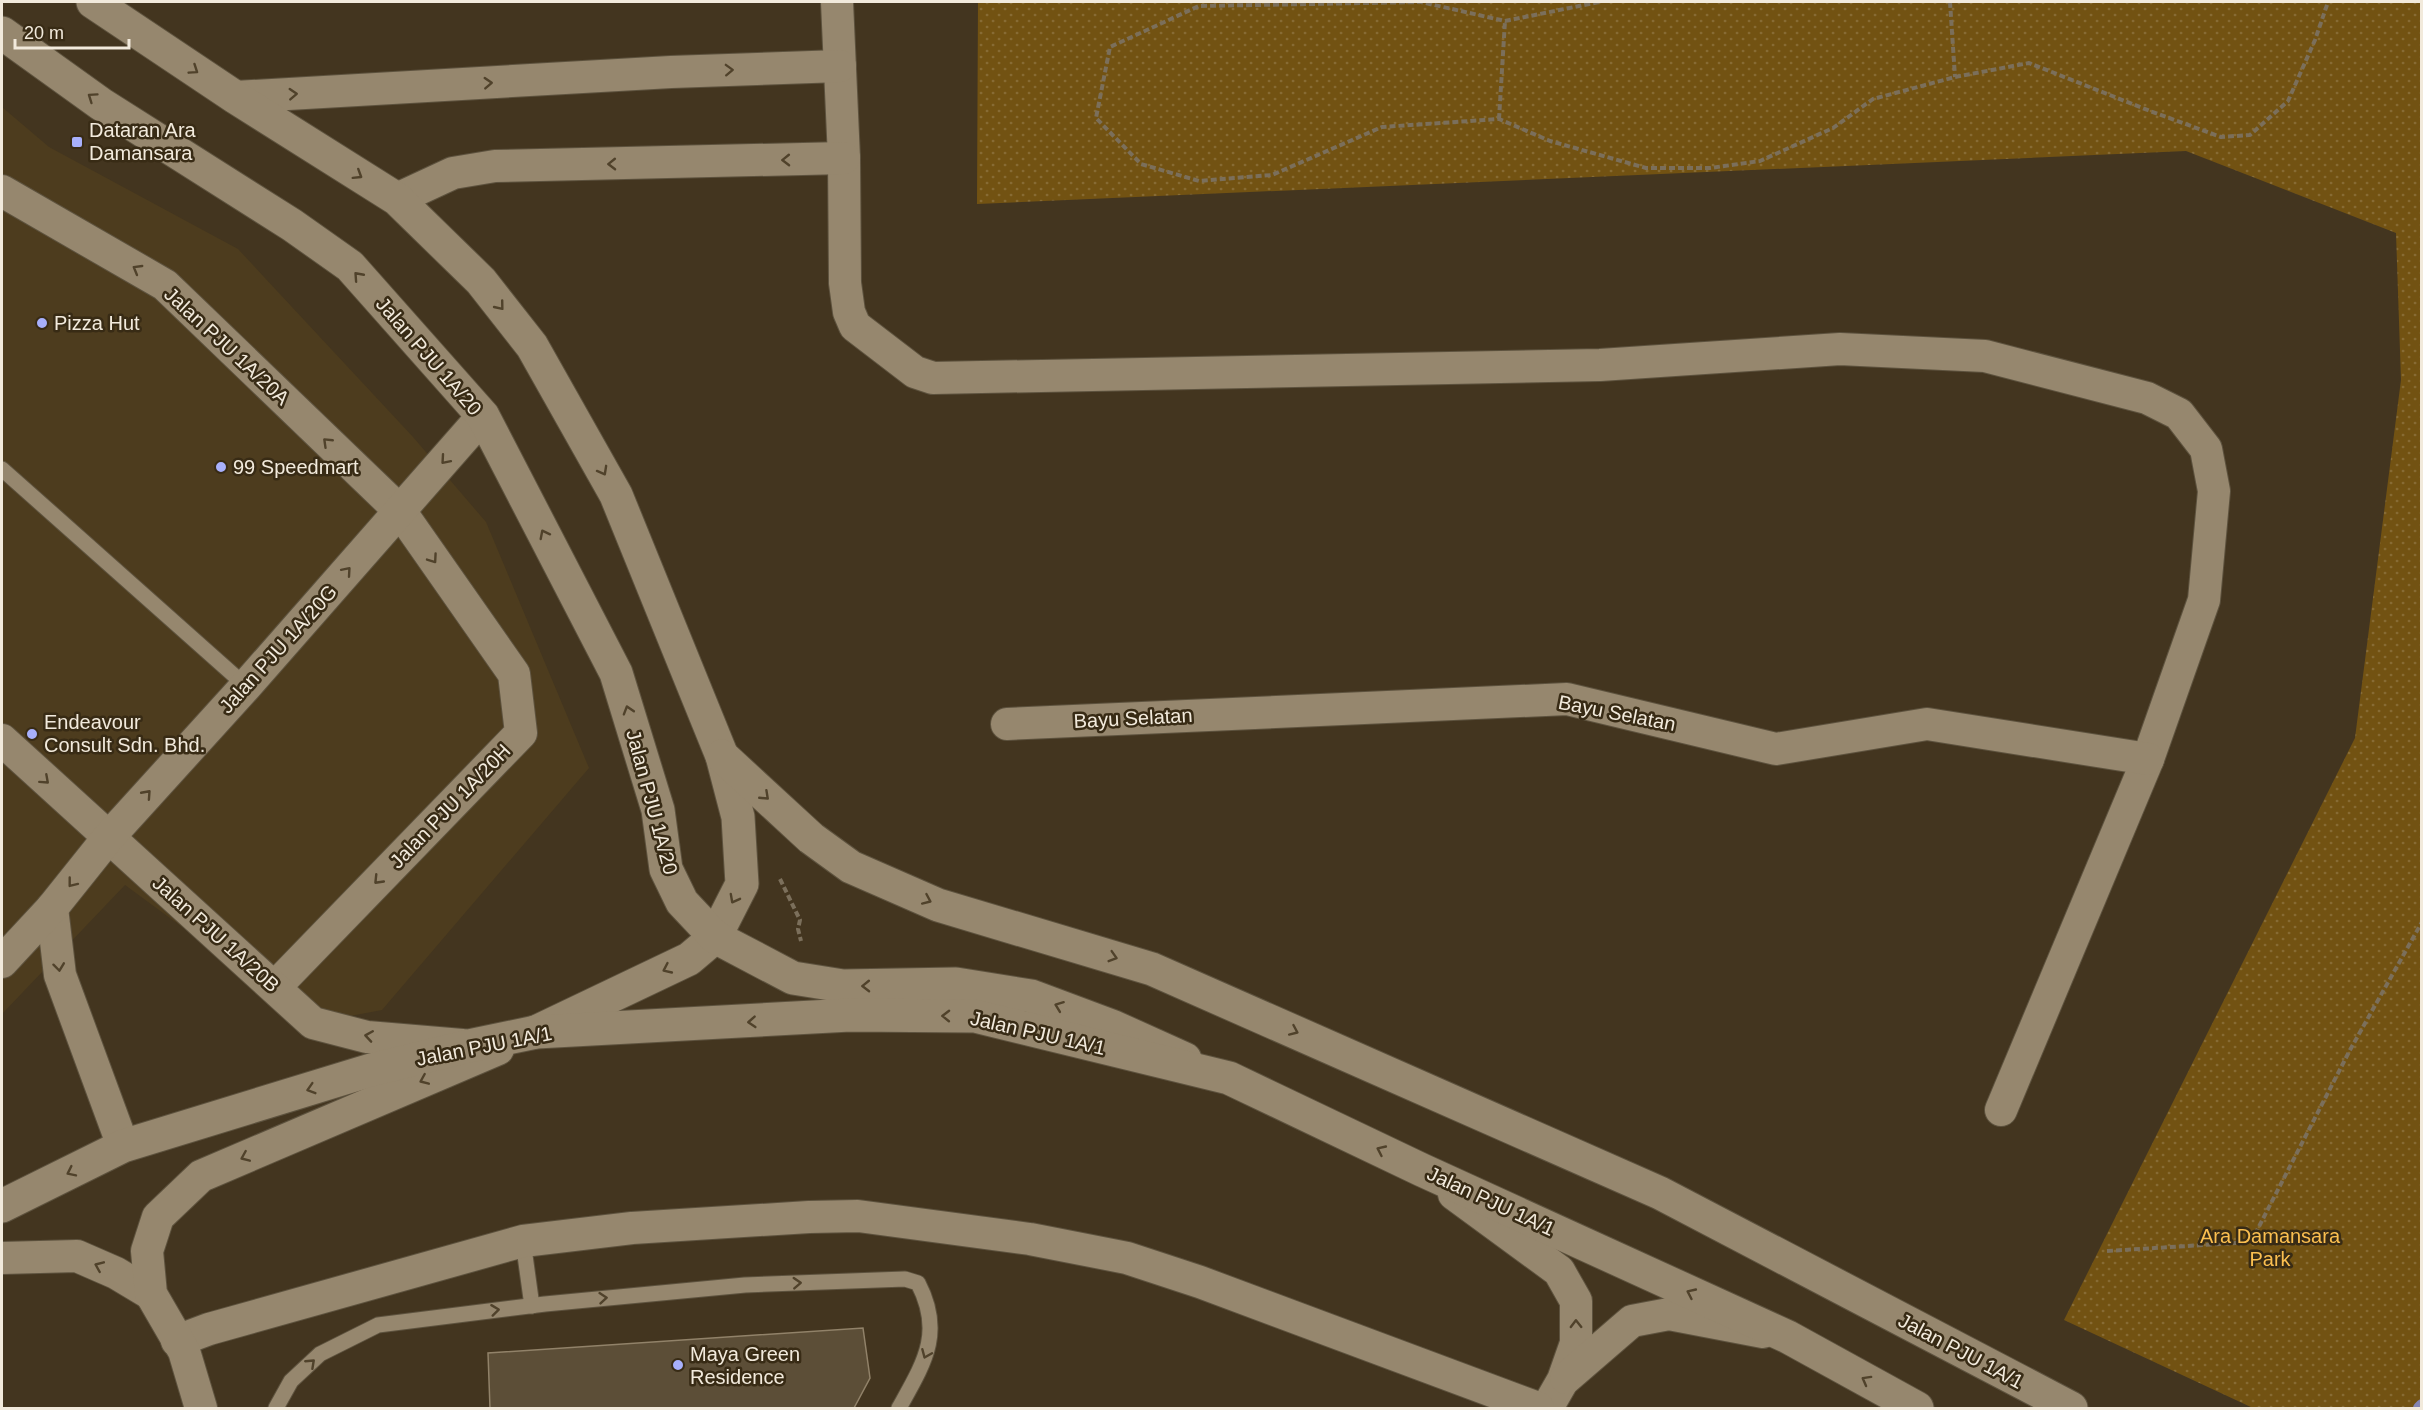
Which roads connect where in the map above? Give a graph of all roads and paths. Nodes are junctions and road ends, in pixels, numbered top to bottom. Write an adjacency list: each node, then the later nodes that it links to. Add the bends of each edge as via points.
1 (93, 2): 10 (main road, one-way to 10)
2 (837, 2): 8 (street)
3 (1599, 2): 6 (path)
4 (1950, 2): 9 (path)
5 (2328, 2): 9 (path, via 2288,101 2250,135 2221,137 2029,63)
6 (1504, 21): 11 (path); 11 (path, via 1420,3 1199,6 1110,47 1096,118 1141,164 1199,181 1272,175 1382,127)
7 (2, 33): 15 (main road, Jalan PJU 1A/20, one-way to 7, via 350,266 101,104)
8 (840, 66): 10 (street, one-way to 8); 12 (street)
9 (1955, 77): 11 (path, via 1873,99 1833,128 1760,161 1710,168 1646,168 1550,141)
10 (235, 97): 14 (main road, one-way to 14)
11 (1499, 119)
12 (844, 158): 14 (street, one-way to 14, via 495,166 453,173); 22 (street, via 845,283 849,312 855,326 915,372 933,378 1600,365 1840,349 1985,356 2147,398 2179,414 2206,448 2214,491 2204,600)
13 (2, 190): 17 (street, Jalan PJU 1A/20A, one-way to 13, via 165,285)
14 (397, 199): 21 (main road, one-way to 21, via 481,282 532,346 616,495)
15 (483, 416): 17 (street, Jalan PJU 1A/20G, one-way to 17); 26 (main road, Jalan PJU 1A/20, one-way to 15, via 682,902 666,868 658,810 616,673)
16 (2, 469): 18 (lane)
17 (400, 511): 18 (street, Jalan PJU 1A/20G, one-way to 17); 28 (street, Jalan PJU 1A/20H, one-way to 28, via 514,674 521,733)
18 (246, 686): 23 (street, Jalan PJU 1A/20G, one-way to 18)
19 (1007, 724): 22 (street, Bayu Selatan, via 1568,699 1776,749 1927,724)
20 (2, 740): 23 (street, Jalan PJU 1A/20B, one-way to 23)
21 (722, 756): 26 (main road, one-way to 26, via 738,817 742,884); 50 (main road, Jalan PJU 1A/1, one-way to 50, via 811,838 851,867 938,905 1152,969 1639,1184)
22 (2148, 759): 32 (street)
23 (108, 838): 24 (street, Jalan PJU 1A/20G, one-way to 24); 28 (street, Jalan PJU 1A/20B)
24 (52, 908): 27 (street, Jalan PJU 1A/20G); 33 (street, one-way to 33, via 60,975)
25 (2421, 922): 37 (path, via 2251,1242)
26 (715, 937): 29 (main road, one-way to 29, via 689,959); 31 (main road, Jalan PJU 1A/20, one-way to 26, via 1114,1027 1031,996 956,984 843,986 793,978)
27 (2, 962)
28 (275, 987): 30 (street, Jalan PJU 1A/20B, one-way to 28, via 367,1037 313,1023)
29 (536, 1032): 30 (main road, Jalan PJU 1A/1); 31 (main road, Jalan PJU 1A/1, one-way to 29, via 975,1016 850,1015); 39 (street, one-way to 39, via 201,1176 158,1217 147,1251)
30 (469, 1046): 33 (main road, Jalan PJU 1A/1, one-way to 33, via 371,1070)
31 (1228, 1078): 34 (main road, Jalan PJU 1A/1, one-way to 31)
32 (2001, 1110)
33 (123, 1146): 35 (main road, Jalan PJU 1A/1, one-way to 35)
34 (1422, 1170): 41 (main road, Jalan PJU 1A/1, one-way to 34); 43 (street, one-way to 34, via 1576,1343 1576,1301 1558,1271)
35 (2, 1206)
36 (523, 1240): 40 (lane); 42 (street); 47 (street, via 809,1216 858,1216 1030,1239 1138,1262 1200,1282)
37 (2107, 1251)
38 (2, 1258): 39 (street, one-way to 38, via 77,1256)
39 (151, 1294): 42 (street)
40 (532, 1306): 45 (lane, one-way to 40, via 291,1381 320,1354 378,1325); 46 (lane, one-way to 46, via 745,1286 905,1279 918,1283 932,1323 930,1345)
41 (1788, 1337): 43 (street, via 1669,1314 1632,1321); 49 (main road, Jalan PJU 1A/1, one-way to 41)
42 (177, 1341): 44 (street, via 184,1351)
43 (1563, 1380): 48 (street)
44 (201, 1408)
45 (276, 1408)
46 (899, 1408)
47 (1538, 1408)
48 (1547, 1408)
49 (1917, 1408)
50 (2071, 1408)

